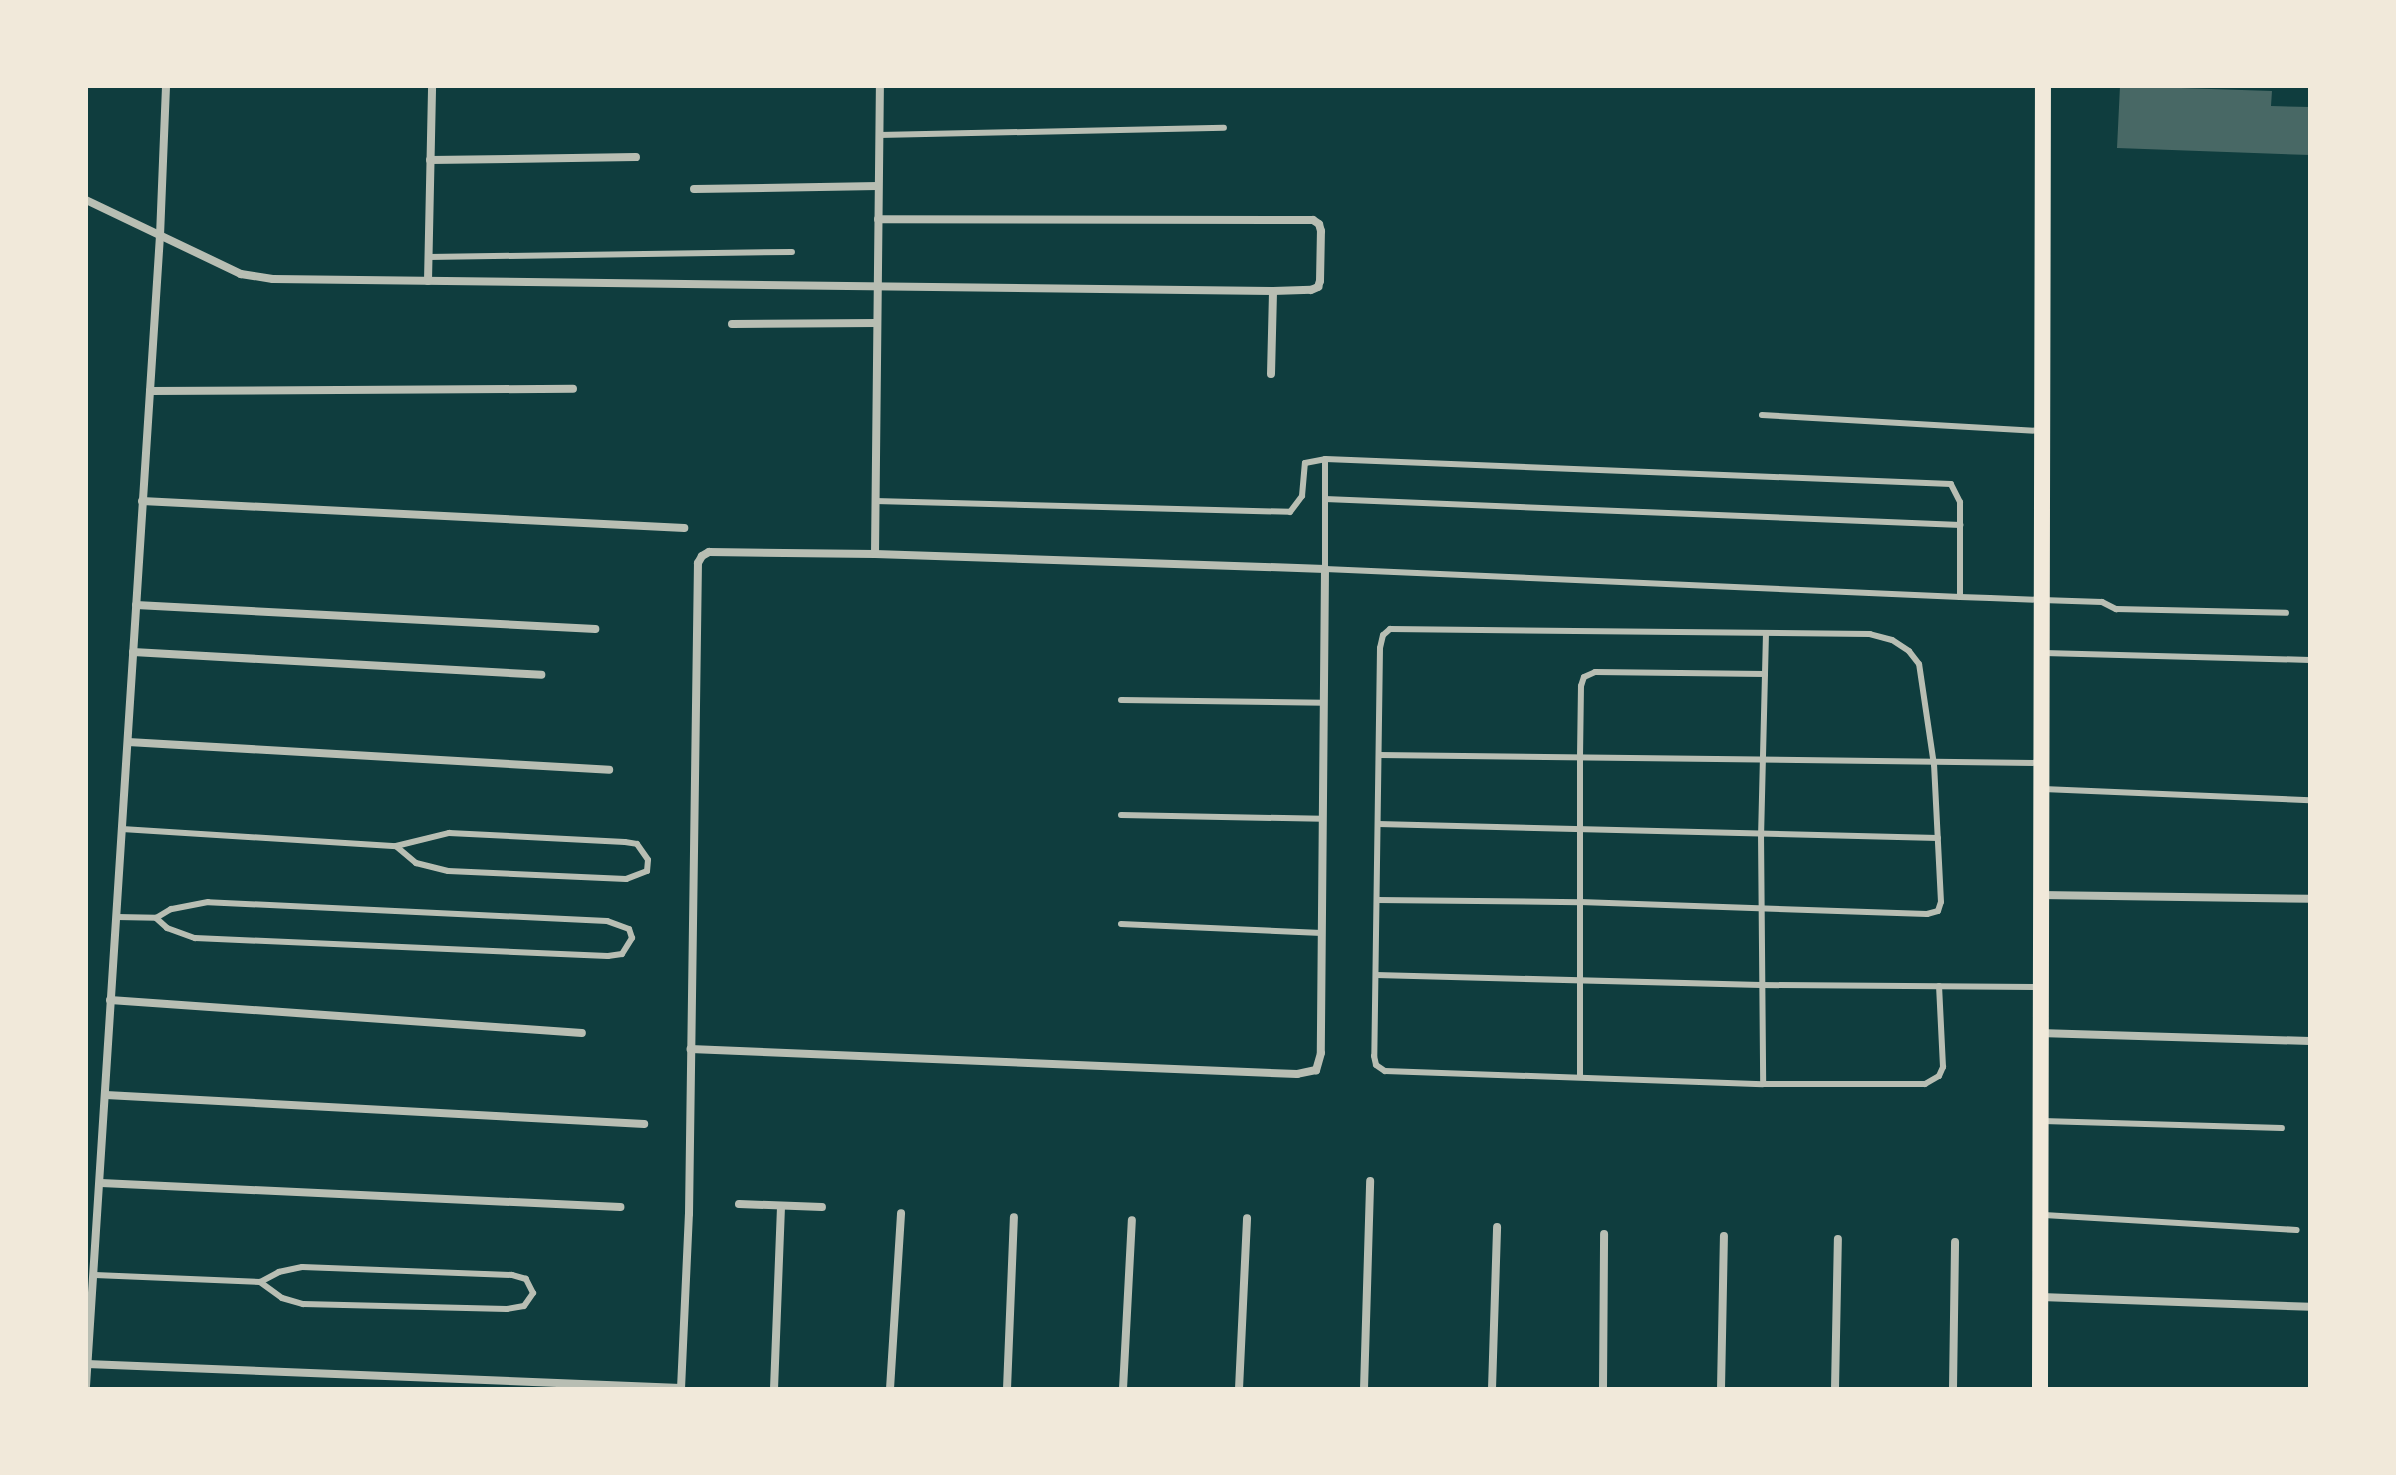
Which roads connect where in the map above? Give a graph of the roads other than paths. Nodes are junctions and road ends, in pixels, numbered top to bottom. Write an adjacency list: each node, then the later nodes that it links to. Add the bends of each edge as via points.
1 (166, 86): 13 (street)
2 (432, 86): 8 (street)
3 (880, 86): 6 (street)
4 (2043, 86): 25 (main road)
5 (1224, 128): 6 (lane)
6 (879, 135): 9 (street)
7 (636, 157): 8 (street)
8 (430, 160): 15 (street)
9 (878, 186): 10 (street); 12 (street)
10 (694, 189)
11 (86, 200): 13 (street)
12 (878, 219): 17 (street); 18 (street, via 1319,224 1318,287)
13 (160, 236): 16 (street, via 255,278); 23 (street)
14 (792, 252): 15 (lane)
15 (428, 257): 16 (street)
16 (428, 281): 17 (street)
17 (877, 284): 18 (street); 19 (street)
18 (1273, 291): 21 (street)
19 (877, 323): 20 (street); 29 (street)
20 (732, 324)
21 (1271, 374)
22 (573, 389): 23 (street)
23 (150, 391): 28 (street)
24 (1762, 415): 25 (lane)
25 (2042, 431): 35 (main road)
26 (1325, 459): 27 (lane); 29 (lane, via 1305,463 1302,496 1290,512); 30 (lane, via 1951,484 1960,502)
27 (1325, 499): 30 (lane); 33 (lane)
28 (142, 501): 31 (street); 36 (street)
29 (875, 501): 32 (street)
30 (1960, 525): 34 (lane)
31 (684, 528)
32 (875, 554): 33 (street); 82 (street, via 709,552 698,563)
33 (1325, 569): 34 (lane); 46 (street)
34 (1960, 597): 35 (lane)
35 (2042, 600): 37 (lane, via 2102,602 2116,609); 41 (main road)
36 (136, 605): 38 (street); 40 (street)
37 (2286, 613)
38 (595, 629)
39 (1766, 633): 43 (lane); 48 (lane, via 1390,629 1380,648); 52 (lane, via 1870,634 1909,651 1919,664)
40 (133, 652): 44 (street); 47 (street)
41 (2041, 653): 42 (lane); 51 (main road)
42 (2310, 660)
43 (1765, 674): 49 (lane, via 1595,672 1584,677 1581,686); 50 (lane)
44 (541, 675)
45 (1121, 700): 46 (lane)
46 (1324, 703): 57 (street)
47 (128, 742): 53 (street); 59 (street)
48 (1379, 755): 49 (lane); 58 (lane)
49 (1580, 757): 50 (lane); 60 (lane)
50 (1764, 762): 52 (lane); 61 (lane)
51 (2040, 763): 52 (lane); 54 (main road)
52 (1934, 765): 62 (lane)
53 (609, 770)
54 (2040, 789): 55 (lane); 64 (main road)
55 (2310, 800)
56 (1121, 815): 57 (lane)
57 (1322, 819): 72 (street)
58 (1378, 824): 60 (lane); 66 (lane)
59 (122, 829): 63 (lane); 69 (street)
60 (1580, 829): 61 (lane); 67 (lane)
61 (1761, 833): 62 (lane); 68 (lane)
62 (1938, 838): 68 (lane, via 1938,911)
63 (396, 846): 63 (lane, via 449,833 625,842 637,844 648,860 647,871 626,879 448,871 416,863)
64 (2039, 895): 65 (street); 77 (main road)
65 (2310, 899)
66 (1377, 900): 67 (lane); 73 (lane)
67 (1580, 902): 68 (lane); 74 (lane)
68 (1761, 908): 75 (lane)
69 (117, 917): 70 (lane); 78 (street)
70 (156, 918): 70 (lane, via 195,938 592,955 622,954 632,938 629,929 607,921 224,903 189,904)
71 (1121, 924): 72 (lane)
72 (1322, 933): 82 (street, via 1321,1053 1316,1070 1297,1074)
73 (1376, 975): 74 (lane); 83 (lane, via 1374,1056 1385,1071)
74 (1580, 978): 75 (lane); 83 (lane)
75 (1761, 985): 76 (lane); 84 (lane)
76 (1939, 986): 77 (lane); 84 (lane, via 1943,1067 1933,1081)
77 (2039, 987): 80 (main road)
78 (110, 1000): 79 (street); 85 (street)
79 (582, 1033)
80 (2038, 1033): 81 (street); 86 (main road)
81 (2310, 1041)
82 (691, 1049): 114 (street)
83 (1580, 1077): 84 (lane)
84 (1763, 1084)
85 (106, 1095): 87 (street); 90 (street)
86 (2039, 1121): 88 (lane); 96 (main road)
87 (644, 1124)
88 (2282, 1128)
89 (1370, 1181): 120 (street)
90 (101, 1183): 92 (street); 102 (street)
91 (739, 1204): 93 (street)
92 (620, 1207)
93 (781, 1207): 94 (street); 115 (street)
94 (822, 1207)
95 (901, 1213): 116 (street)
96 (2040, 1215): 103 (lane); 110 (main road)
97 (1014, 1217): 117 (street)
98 (1247, 1218): 119 (street)
99 (1132, 1220): 118 (street)
100 (1497, 1227): 121 (street)
101 (86, 1229): 102 (street)
102 (98, 1229): 108 (street)
103 (2297, 1230)
104 (1604, 1234): 122 (street)
105 (1724, 1236): 123 (street)
106 (1838, 1239): 124 (street)
107 (1955, 1242): 125 (street)
108 (95, 1275): 109 (lane); 112 (street)
109 (260, 1282): 109 (lane, via 302,1267 512,1275 526,1279 533,1293 524,1306 507,1309 303,1304 282,1298)
110 (2041, 1297): 111 (street); 126 (main road)
111 (2310, 1307)
112 (87, 1364): 113 (street); 114 (street)
113 (86, 1386)
114 (681, 1389)
115 (774, 1389)
116 (890, 1389)
117 (1007, 1389)
118 (1123, 1389)
119 (1239, 1389)
120 (1364, 1389)
121 (1492, 1389)
122 (1603, 1389)
123 (1721, 1389)
124 (1835, 1389)
125 (1953, 1389)
126 (2040, 1389)

